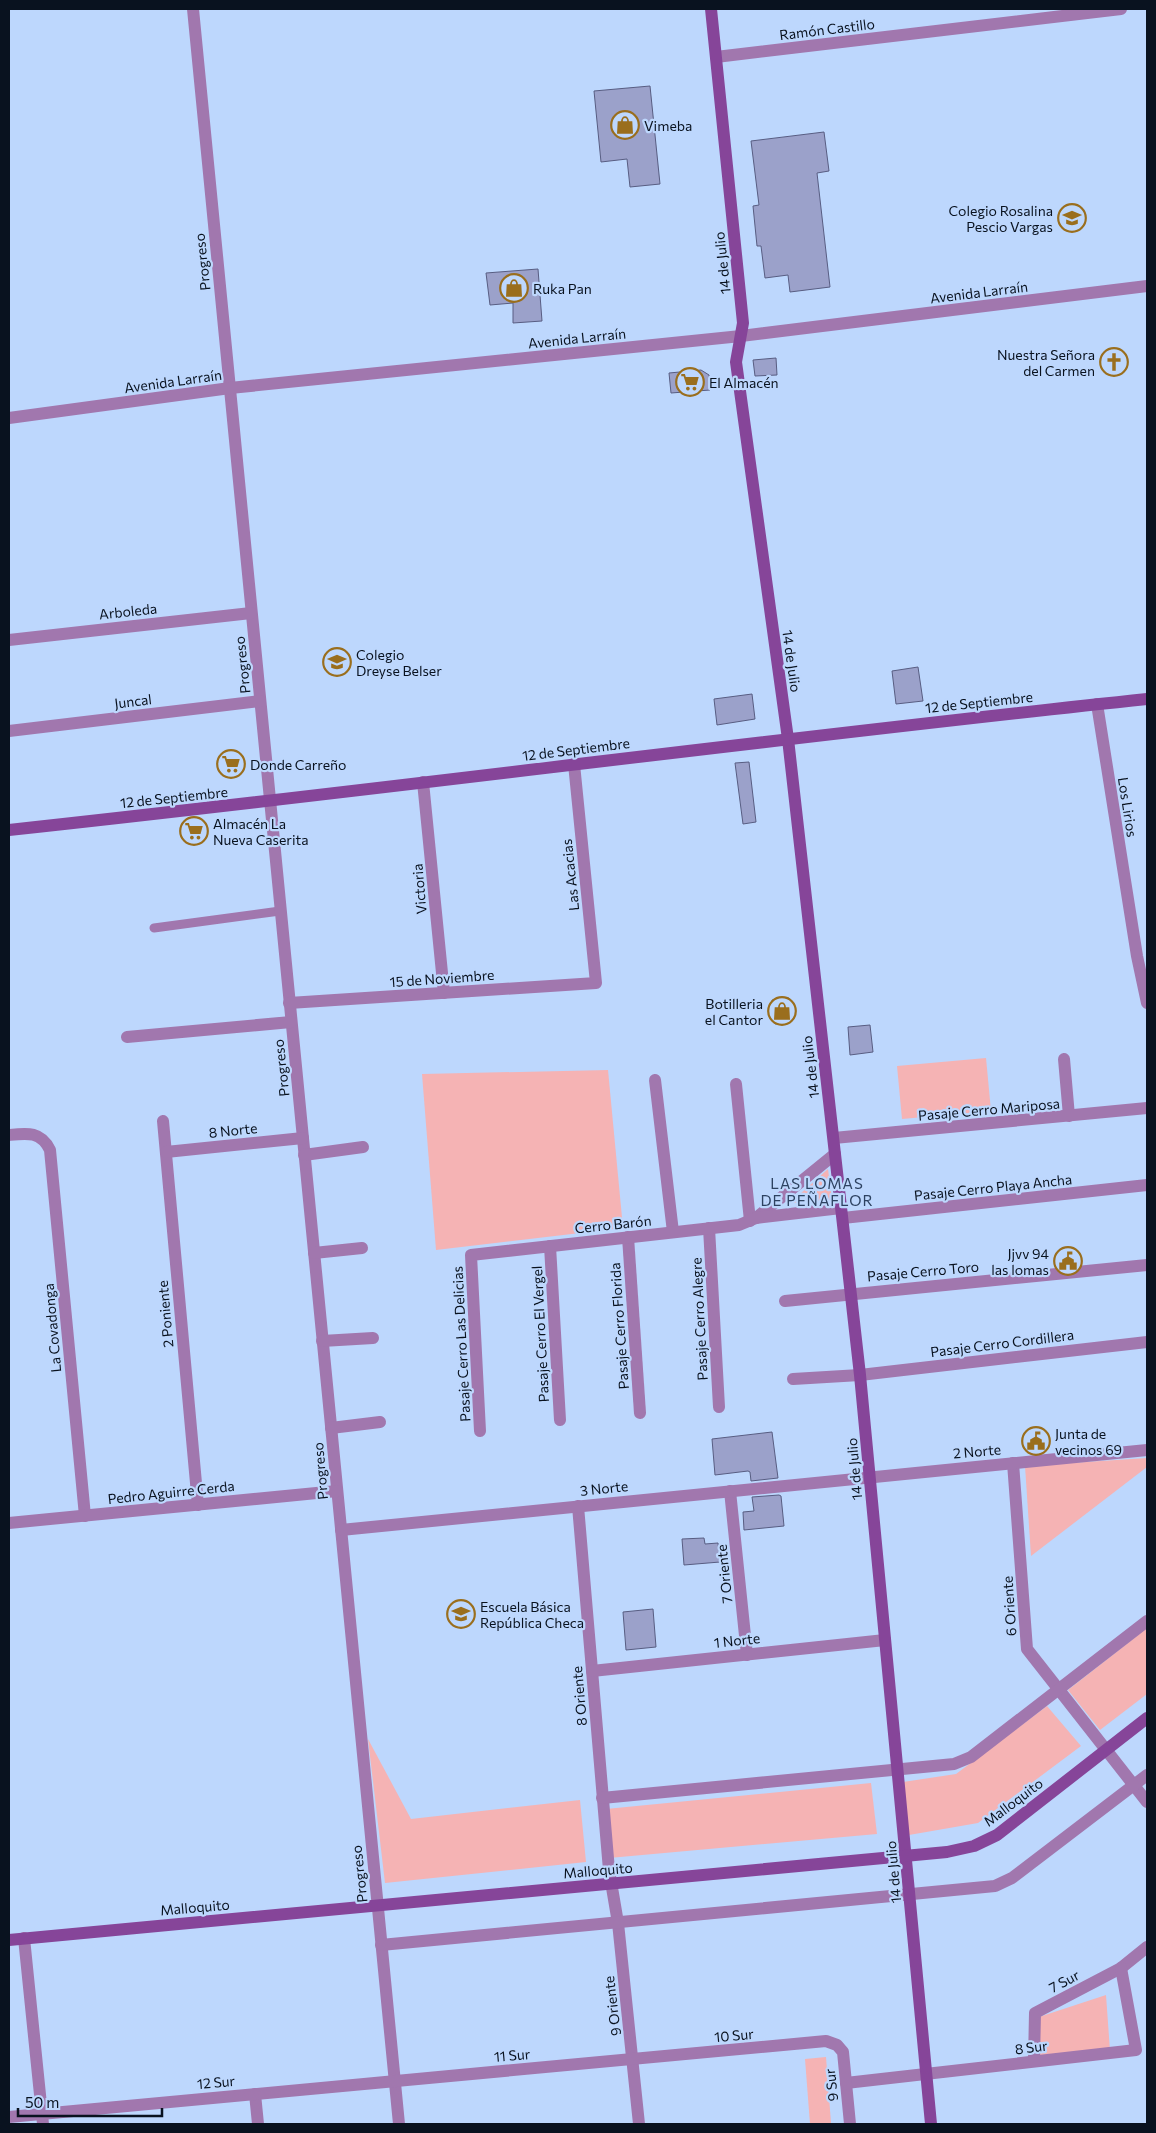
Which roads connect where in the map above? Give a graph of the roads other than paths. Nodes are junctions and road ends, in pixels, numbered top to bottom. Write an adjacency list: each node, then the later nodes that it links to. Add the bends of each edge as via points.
1 (193, 9): 7 (street, Progreso)
2 (711, 9): 4 (street, 14 de Julio)
3 (1121, 9): 4 (street, Ramón Castillo)
4 (716, 57): 6 (street, 14 de Julio, via 744,323)
5 (1147, 286): 6 (street, Avenida Larraín)
6 (741, 336): 7 (street, Avenida Larraín); 15 (street, 14 de Julio, via 736,362)
7 (230, 388): 8 (street, Avenida Larraín); 9 (street, Progreso)
8 (9, 418)
9 (252, 613): 10 (street, Arboleda); 12 (street, Progreso)
10 (9, 640)
11 (1147, 699): 13 (street, 12 de Septiembre)
12 (260, 701): 14 (street, Juncal); 18 (street, Progreso)
13 (1097, 704): 15 (street, 12 de Septiembre); 25 (street, Los Lirios)
14 (9, 731)
15 (788, 738): 16 (street, 12 de Septiembre); 36 (street, 14 de Julio)
16 (574, 764): 17 (street, 12 de Septiembre); 22 (street, Las Acacias)
17 (423, 782): 18 (street, 12 de Septiembre); 23 (street, Victoria)
18 (270, 802): 19 (street, 12 de Septiembre); 20 (street, Progreso)
19 (9, 830)
20 (280, 911): 21 (lane); 24 (street, Progreso)
21 (154, 928)
22 (596, 983): 23 (street, 15 de Noviembre)
23 (444, 993): 24 (street, 15 de Noviembre)
24 (290, 1003): 26 (street, Progreso)
25 (1147, 1003)
26 (291, 1022): 27 (street); 35 (street, Progreso)
27 (127, 1037)
28 (1064, 1059): 32 (street)
29 (655, 1080): 45 (street)
30 (736, 1084): 43 (street)
31 (1147, 1108): 32 (street, Pasaje Cerro Mariposa)
32 (1068, 1116): 36 (street, Pasaje Cerro Mariposa)
33 (163, 1121): 38 (street, 2 Poniente)
34 (9, 1135): 72 (street, La Covadonga, via 33,1134 43,1139 50,1150)
35 (302, 1138): 38 (street, 8 Norte); 40 (street, Progreso)
36 (834, 1138): 39 (street, 14 de Julio)
37 (363, 1147): 40 (street)
38 (166, 1152): 70 (street, 2 Poniente)
39 (835, 1154): 42 (street, 14 de Julio); 43 (street, Cerro Barón)
40 (304, 1155): 49 (street, Progreso)
41 (1147, 1185): 42 (street, Pasaje Cerro Playa Ancha)
42 (842, 1213): 43 (street, Cerro Barón); 52 (street, 14 de Julio)
43 (753, 1219): 44 (street, Cerro Barón, via 739,1225)
44 (709, 1228): 45 (street, Cerro Barón); 59 (street, Pasaje Cerro Alegre)
45 (674, 1232): 46 (street, Cerro Barón)
46 (628, 1238): 47 (street, Cerro Barón); 60 (street, Pasaje Cerro Florida)
47 (550, 1246): 50 (street, Cerro Barón); 61 (street, Pasaje Cerro El Vergel)
48 (362, 1248): 49 (street)
49 (314, 1254): 55 (street, Progreso)
50 (471, 1255): 64 (street, Pasaje Cerro Las Delicias)
51 (1147, 1265): 52 (street, Pasaje Cerro Toro)
52 (851, 1293): 53 (street, Pasaje Cerro Toro); 57 (street, 14 de Julio)
53 (785, 1301)
54 (374, 1338): 55 (street)
55 (322, 1340): 63 (street, Progreso)
56 (1147, 1342): 57 (street, Pasaje Cerro Cordillera)
57 (860, 1375): 58 (street, Pasaje Cerro Cordillera); 67 (street, 14 de Julio)
58 (793, 1379)
59 (719, 1408)
60 (640, 1413)
61 (560, 1420)
62 (380, 1422): 63 (street)
63 (331, 1428): 69 (street, Progreso)
64 (480, 1431)
65 (1147, 1450): 66 (street, 2 Norte)
66 (1014, 1463): 67 (street, 2 Norte); 79 (street, 6 Oriente, via 1027,1649)
67 (870, 1476): 68 (street, 3 Norte); 76 (street, 14 de Julio)
68 (730, 1490): 71 (street, 3 Norte); 77 (street, 7 Oriente)
69 (337, 1491): 70 (street, Pedro Aguirre Cerda); 74 (street, Progreso)
70 (198, 1505): 72 (street, Pedro Aguirre Cerda)
71 (578, 1506): 74 (street, 3 Norte); 78 (street, 8 Oriente)
72 (85, 1516): 73 (street, Pedro Aguirre Cerda)
73 (9, 1523)
74 (340, 1530): 90 (street, Progreso)
75 (1147, 1621): 79 (street)
76 (885, 1640): 77 (street, 1 Norte); 82 (street, 14 de Julio)
77 (747, 1655): 78 (street, 1 Norte)
78 (592, 1671): 85 (street, 8 Oriente)
79 (1058, 1689): 81 (street, 6 Oriente); 82 (street, via 963,1762)
80 (1147, 1718): 81 (street, Malloquito)
81 (1106, 1750): 84 (street, 6 Oriente); 87 (street, Malloquito, via 997,1835 974,1846)
82 (898, 1770): 85 (street); 87 (street, 14 de Julio)
83 (1147, 1774): 84 (street)
84 (1134, 1785): 86 (street, 6 Oriente); 89 (street, via 1007,1882)
85 (602, 1798): 88 (street, 8 Oriente)
86 (1147, 1802)
87 (906, 1857): 88 (street, Malloquito); 89 (street, 14 de Julio)
88 (612, 1884): 90 (street, Malloquito); 91 (street, 9 Oriente)
89 (910, 1894): 91 (street); 100 (street, 14 de Julio)
90 (377, 1905): 92 (street, Malloquito); 94 (street, Progreso)
91 (618, 1923): 94 (street); 98 (street, 9 Oriente)
92 (24, 1938): 93 (street, Malloquito); 105 (street)
93 (9, 1940)
94 (381, 1946): 101 (street, Progreso)
95 (1147, 1948): 96 (street, 7 Sur)
96 (1121, 1968): 99 (street, 7 Sur, via 1034,2013); 99 (street, 8 Sur, via 1136,2050)
97 (837, 2045): 98 (street, 10 Sur, via 826,2042); 102 (street, 9 Sur, via 842,2052)
98 (634, 2059): 101 (street, 11 Sur); 108 (street, 9 Oriente)
99 (1034, 2061): 100 (street, 8 Sur)
100 (927, 2074): 102 (street, 8 Sur); 110 (street, 14 de Julio)
101 (394, 2081): 103 (street, 12 Sur); 107 (street, Progreso)
102 (846, 2083): 109 (street, 9 Sur)
103 (255, 2094): 105 (street, 12 Sur); 106 (street)
104 (9, 2117): 105 (street, 12 Sur)
105 (42, 2119)
106 (258, 2124)
107 (398, 2124)
108 (639, 2124)
109 (850, 2124)
110 (931, 2124)

